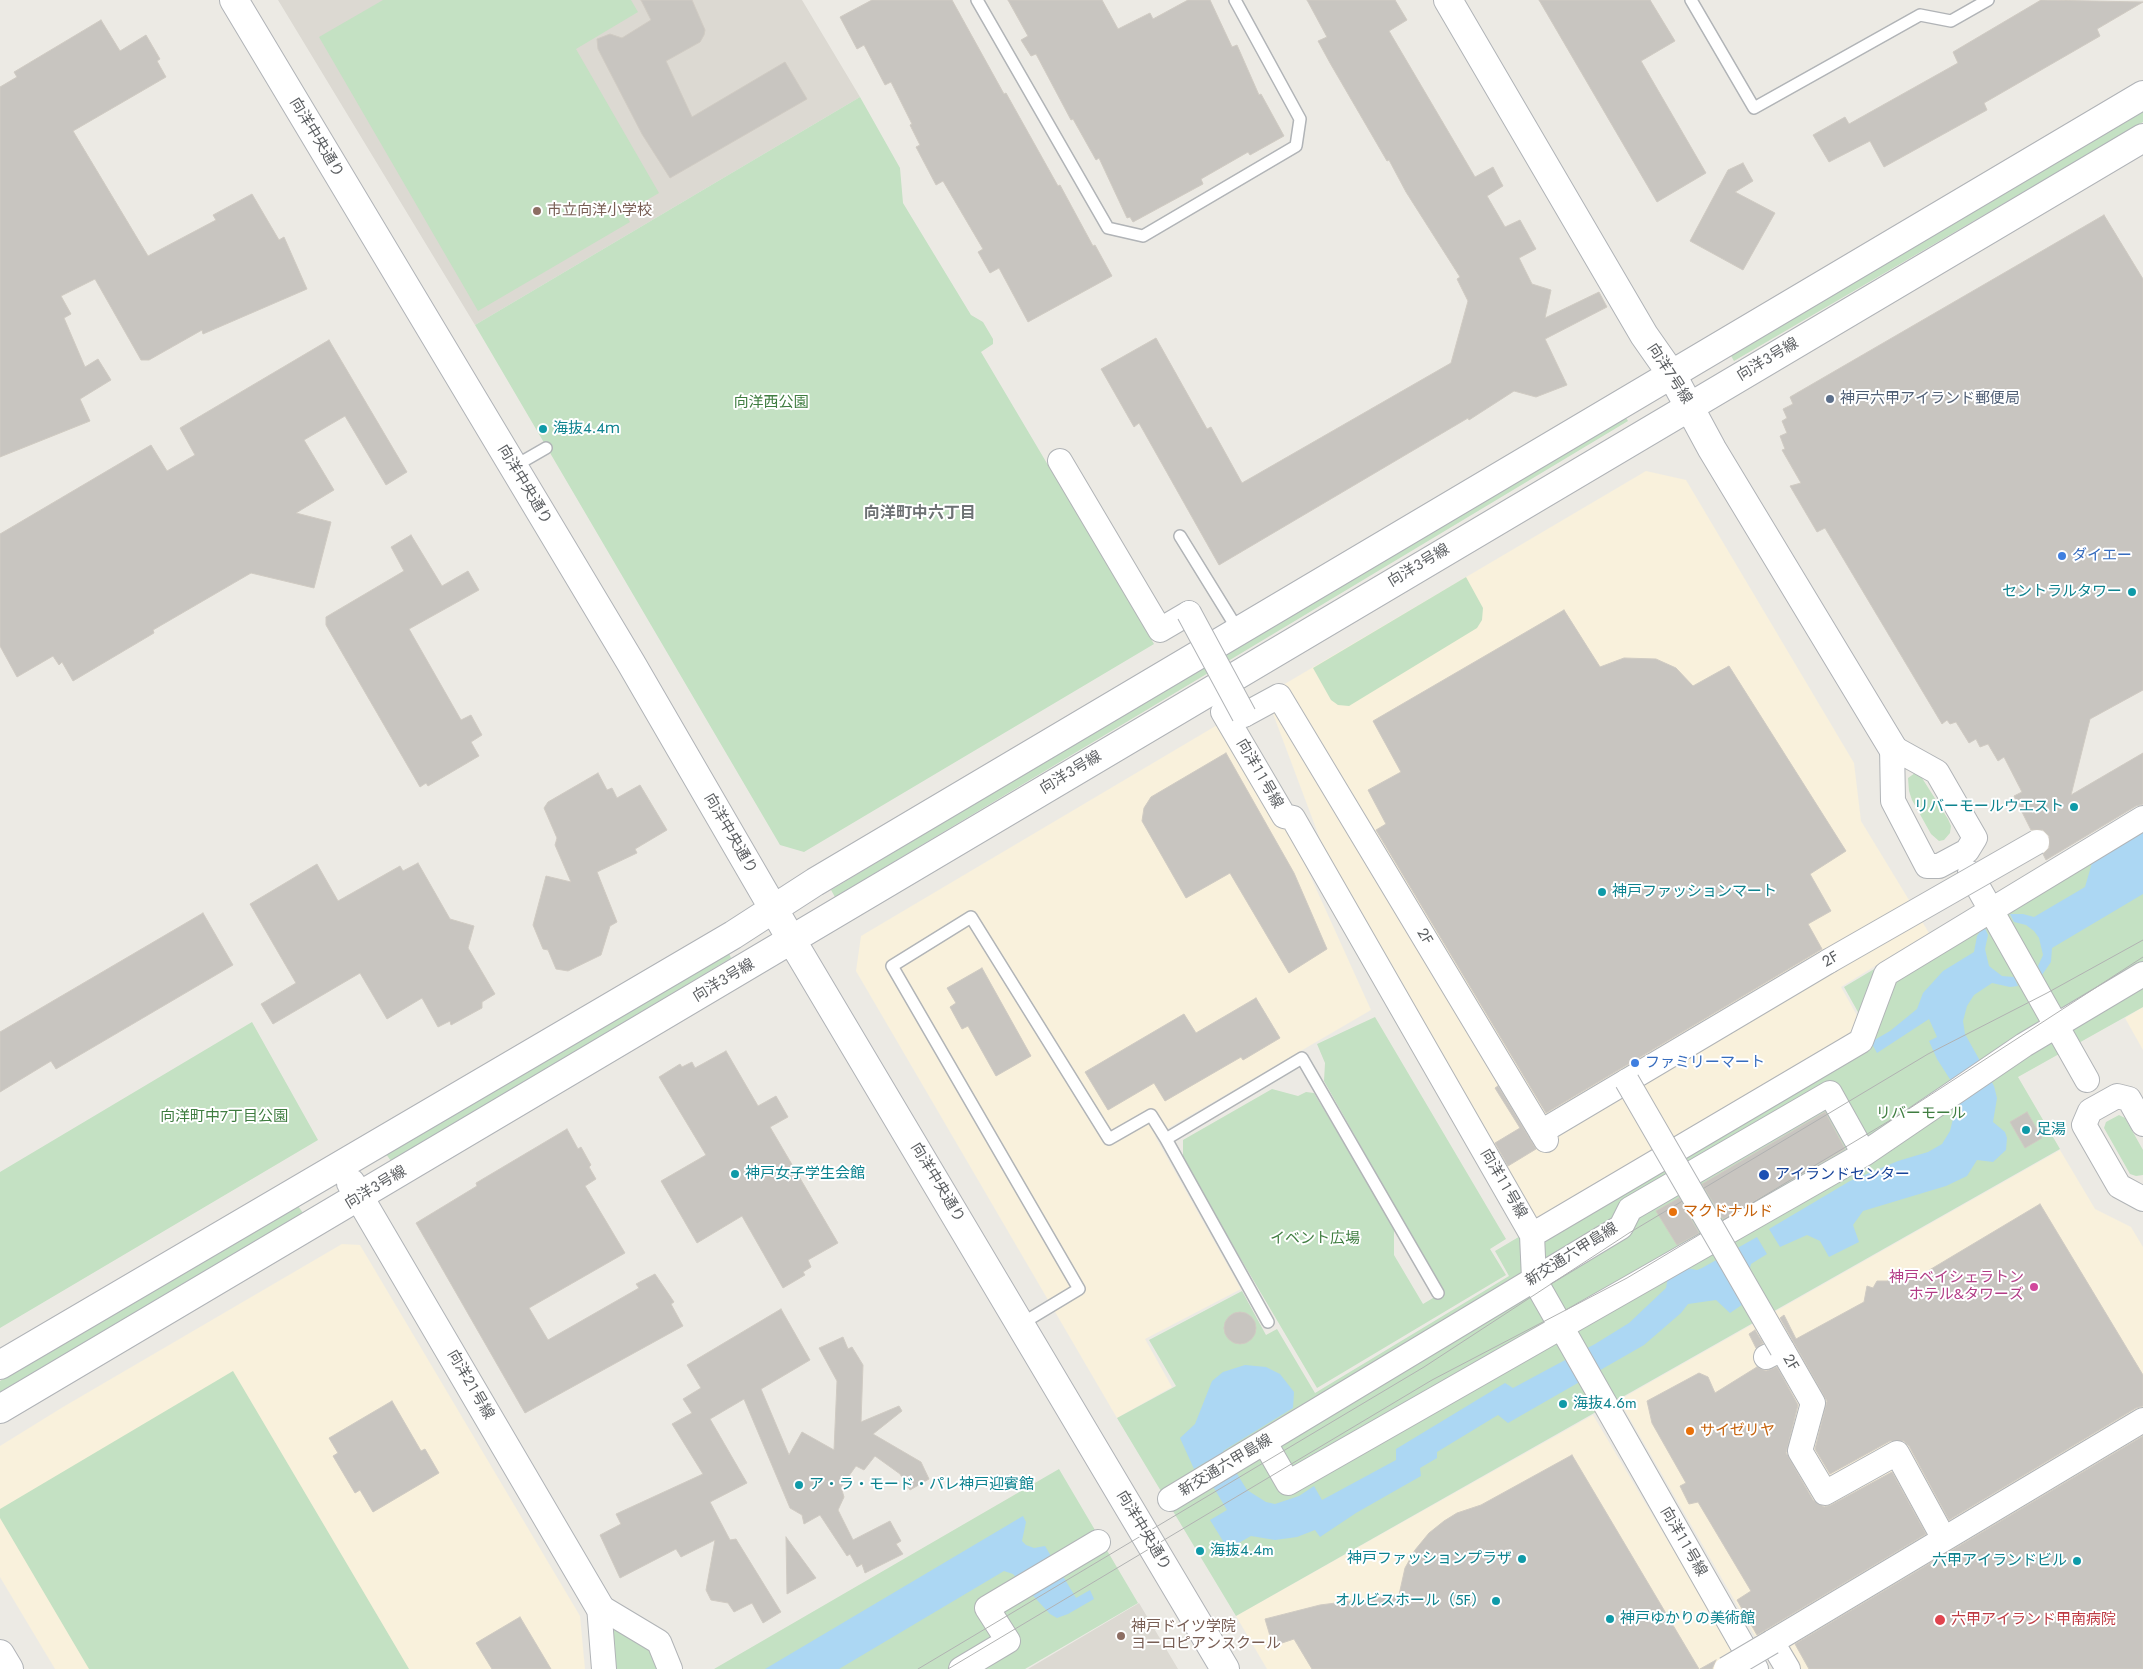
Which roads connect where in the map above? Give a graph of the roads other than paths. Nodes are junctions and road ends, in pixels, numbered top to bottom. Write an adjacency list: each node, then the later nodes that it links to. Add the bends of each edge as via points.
1 (234, 0): 13 (street, 向洋中央通り)
2 (977, 0): 3 (lane, via 1108,228 1143,236 1296,146 1300,119)
3 (1235, 0)
4 (1448, 0): 9 (street, 向洋７号線, via 1644,336)
5 (1691, 0): 6 (lane, via 1754,108 1920,15 1951,21)
6 (1988, 0)
7 (2143, 95): 9 (street)
8 (2143, 138): 10 (street, 向洋３号線)
9 (1672, 375): 10 (street, 向洋７号線); 15 (street)
10 (1690, 406): 17 (street, 向洋７号線, via 1712,449); 23 (street, 向洋３号線)
11 (546, 448): 13 (lane)
12 (1060, 461): 16 (street, 向洋１１号線, bridge, via 1160,630 1190,614)
13 (513, 467): 21 (street, 向洋中央通り)
14 (1180, 536): 15 (lane)
15 (1238, 630): 21 (street)
16 (1234, 714): 27 (street, 2F, via 1279,696 1544,1136); 36 (street, 向洋１１号線, via 1284,816 1290,815)
17 (1892, 747): 17 (street, 向洋７号線, via 1937,772 1974,838 1968,851 1939,866 1927,866 1893,801)
18 (2143, 818): 22 (street)
19 (2037, 842): 27 (street, 2F, bridge)
20 (1970, 873): 22 (street)
21 (773, 908): 23 (street, 向洋中央通り); 33 (street, via 733,935)
22 (1990, 910): 25 (street); 28 (street, via 1886,974 1861,1041)
23 (791, 939): 34 (street, 向洋３号線); 40 (street, 向洋中央通り)
24 (2143, 974): 25 (street)
25 (2056, 1026): 26 (street); 32 (street)
26 (2087, 1080)
27 (1627, 1081): 47 (street, 2F, bridge, via 1774,1353 1813,1403 1800,1451 1825,1493 1897,1453)
28 (1761, 1100): 30 (street); 36 (street)
29 (2143, 1124): 35 (street, via 2129,1099 2116,1096 2090,1112 2084,1125 2119,1186)
30 (1774, 1125): 32 (street, 新交通六甲島線, via 1830,1093); 37 (street, 新交通六甲島線, via 1630,1208 1621,1227)
31 (1166, 1139): 38 (lane, via 1302,1058); 39 (lane); 40 (lane, via 1151,1115 1109,1139 971,917 892,966 1079,1289)
32 (1864, 1154): 41 (street)
33 (340, 1164): 34 (street, 向洋２１号線); 42 (street)
34 (360, 1198): 43 (street, 向洋３号線); 49 (street, 向洋２１号線)
35 (2143, 1199)
36 (1532, 1235): 37 (street, 向洋１１号線)
37 (1534, 1279): 41 (street, 向洋１１号線); 45 (street, 新交通六甲島線)
38 (1438, 1293)
39 (1268, 1322)
40 (1021, 1324): 56 (street, 向洋中央通り)
41 (1560, 1328): 45 (street, via 1288,1483); 58 (street, 向洋１１号線)
42 (0, 1365)
43 (0, 1409)
44 (2143, 1420): 47 (street)
45 (1264, 1443): 46 (street, 新交通六甲島線)
46 (1170, 1499)
47 (1944, 1539): 50 (street)
48 (1098, 1542): 55 (street, via 988,1608 1008,1641)
49 (599, 1606): 53 (street, 向洋２１号線); 54 (street, 向洋２１号線, via 659,1642)
50 (1776, 1648): 57 (street, bridge)
51 (0, 1654): 52 (street)
52 (9, 1669)
53 (604, 1669)
54 (670, 1669)
55 (961, 1669)
56 (1224, 1669)
57 (1726, 1669)
58 (1756, 1669)

